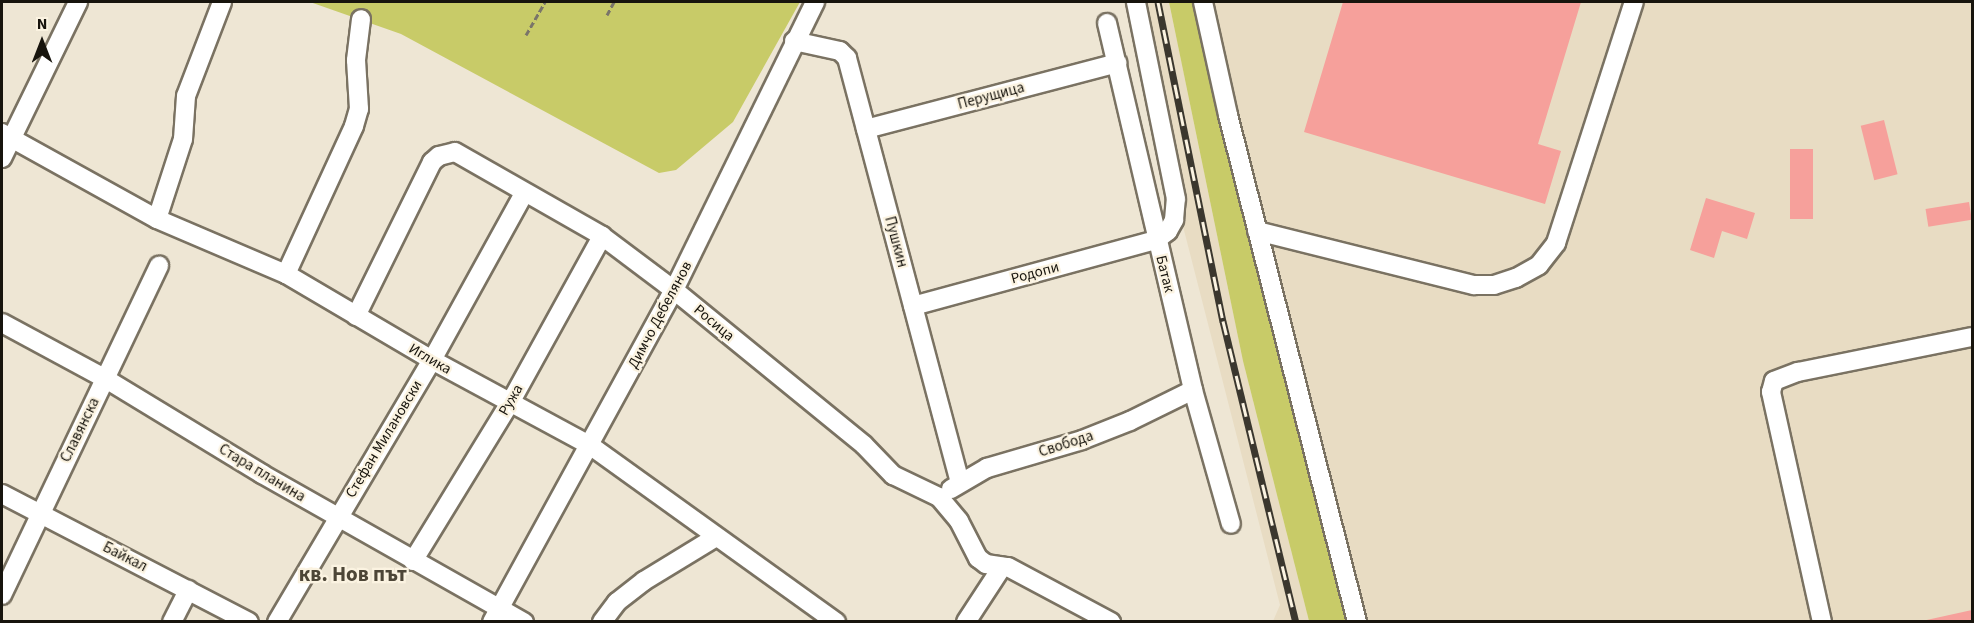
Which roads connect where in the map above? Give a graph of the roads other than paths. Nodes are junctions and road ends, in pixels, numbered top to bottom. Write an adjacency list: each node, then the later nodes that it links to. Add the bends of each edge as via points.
1 (78, 2): 12 (street)
2 (222, 2): 15 (street, via 186,96 183,139)
3 (815, 2): 9 (street, Димчо Дебелянов)
4 (1136, 2): 18 (street, via 1176,199 1171,226)
5 (1203, 2): 16 (street)
6 (1634, 2): 16 (street, via 1556,243 1539,265 1494,285 1474,285)
7 (361, 19): 20 (street, via 356,60 359,109 354,126)
8 (1107, 23): 10 (street, Батак)
9 (794, 41): 11 (street, Пушкин, via 840,51 847,58); 21 (street, Димчо Дебелянов)
10 (1117, 63): 11 (street, Перущица); 18 (street, Батак)
11 (866, 129): 22 (street, Пушкин)
12 (7, 136): 13 (street); 15 (street, Иглика)
13 (2, 158)
14 (524, 193): 17 (street, Росица); 23 (street, Росица, via 455,152 440,156 432,162); 26 (street, Стефан Милановски)
15 (157, 219): 20 (street, Иглика)
16 (1257, 231): 51 (street)
17 (602, 236): 21 (street, Росица); 29 (street, Ружа)
18 (1156, 240): 22 (street, Родопи); 28 (street, Батак)
19 (159, 266): 27 (street, Славянска)
20 (286, 274): 23 (street, Иглика)
21 (675, 290): 30 (street, Димчо Дебелянов); 33 (street, Росица, via 864,445 893,475)
22 (913, 306): 31 (street, Пушкин)
23 (356, 316): 26 (street, Иглика)
24 (2, 323): 27 (street, Стара планина)
25 (1972, 338): 52 (street, via 1798,372 1774,381 1771,392)
26 (432, 360): 29 (street, Иглика); 35 (street, Стефан Милановски)
27 (106, 379): 34 (street, Славянска); 35 (street, Стара планина)
28 (1193, 390): 31 (street, Свобода, via 1131,421 987,468); 36 (street, Батак)
29 (510, 403): 30 (street, Иглика); 38 (street, Ружа)
30 (591, 446): 37 (street, Иглика); 42 (street, Димчо Дебелянов)
31 (960, 482): 33 (street, Свобода)
32 (2, 494): 34 (street, Байкал)
33 (939, 497): 39 (street, Росица, via 959,521 978,558)
34 (39, 513): 40 (street, Байкал); 41 (street, Славянска)
35 (337, 517): 38 (street, Стара планина); 45 (street, Стефан Милановски)
36 (1231, 524)
37 (716, 537): 47 (street, via 644,582 617,602); 48 (street, Иглика)
38 (413, 561): 42 (street, Стара планина)
39 (1002, 567): 49 (street); 50 (street, Росица)
40 (188, 590): 43 (street); 44 (street, Байкал)
41 (2, 595)
42 (496, 615): 46 (street, Стара планина)
43 (172, 621)
44 (249, 621)
45 (277, 621)
46 (524, 621)
47 (602, 621)
48 (836, 621)
49 (966, 621)
50 (1111, 621)
51 (1357, 621)
52 (1822, 621)

